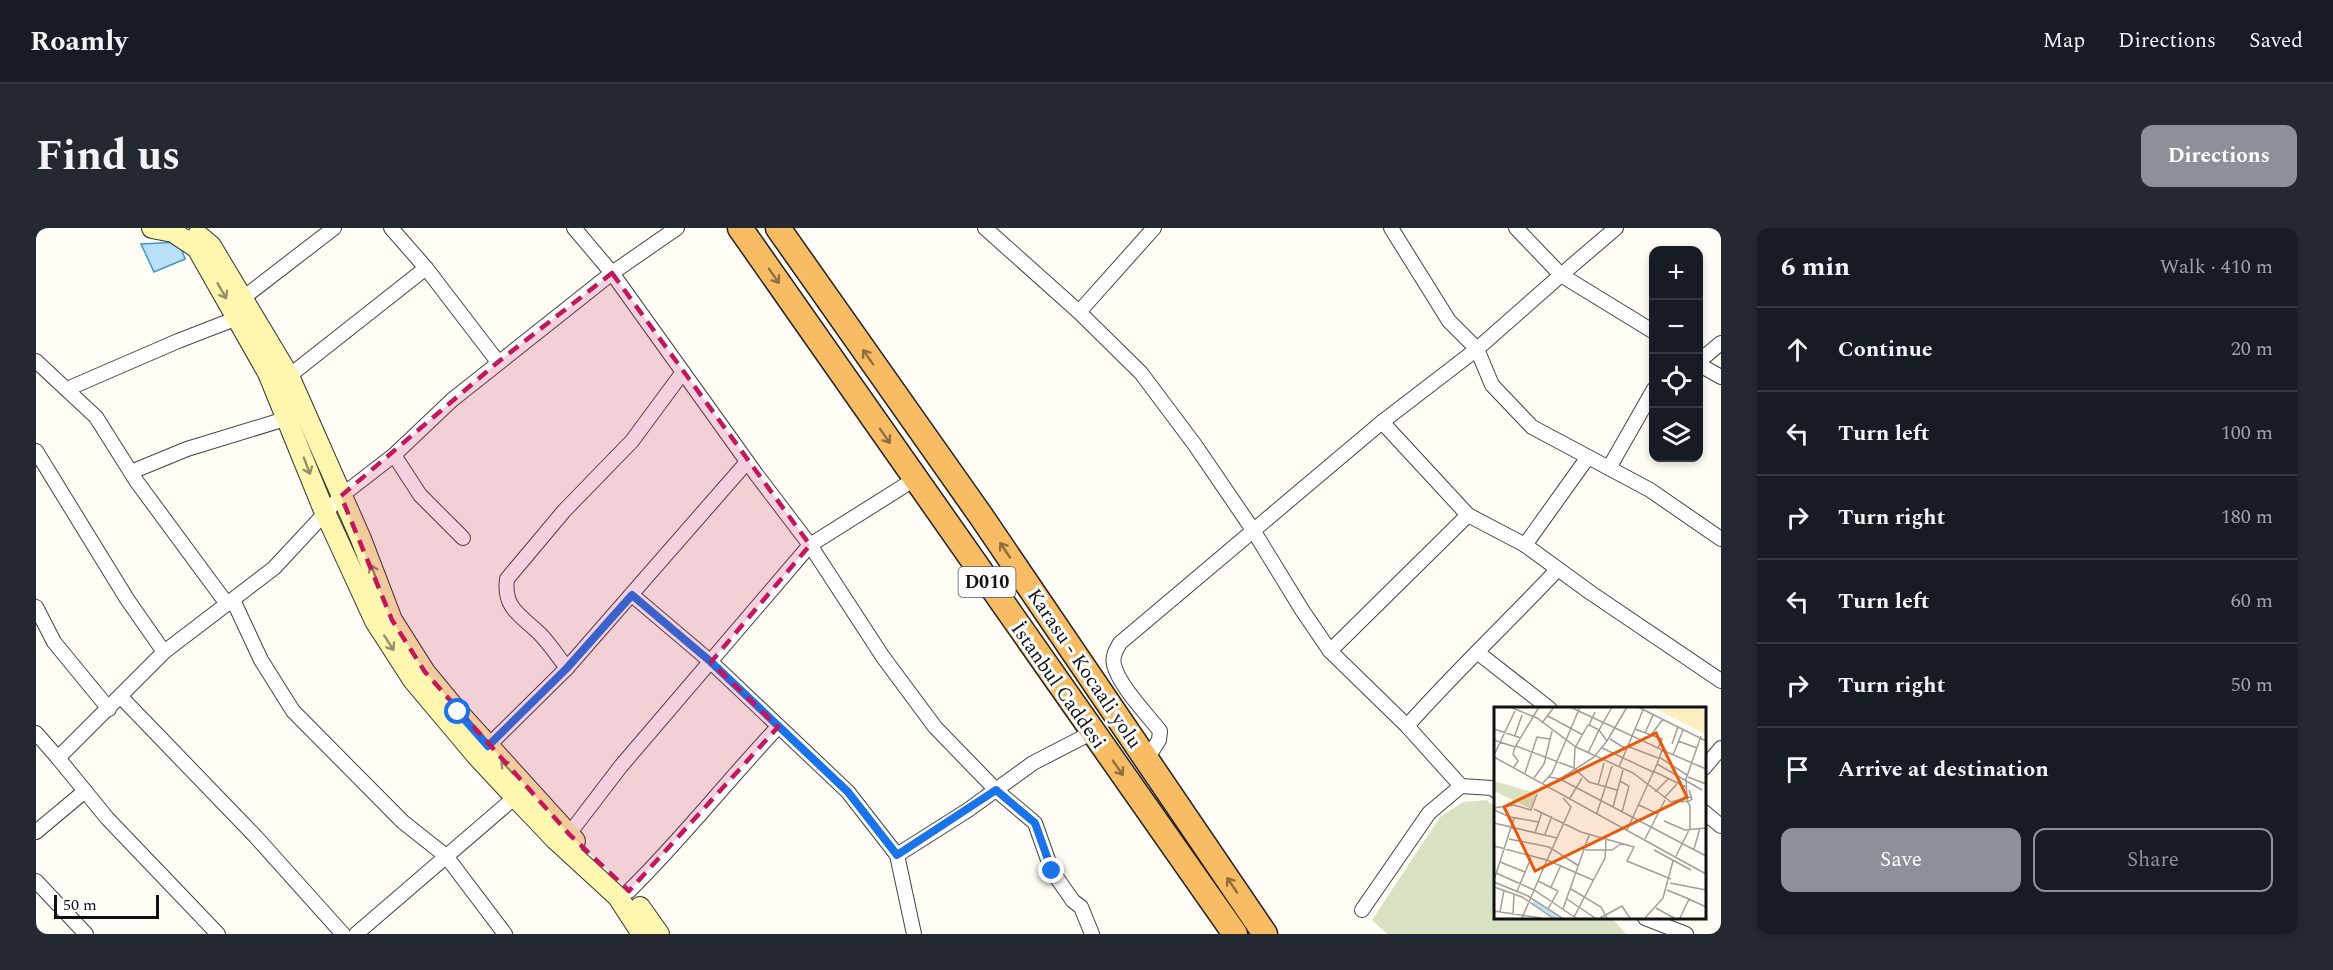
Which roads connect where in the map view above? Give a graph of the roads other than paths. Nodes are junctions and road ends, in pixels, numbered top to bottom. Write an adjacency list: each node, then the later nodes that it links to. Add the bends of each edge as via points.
1 (152, 228): 17 (main road, one-way to 17, via 173,232 197,248)
2 (188, 228): 17 (main road, via 211,246)
3 (334, 228): 17 (street)
4 (391, 228): 14 (street)
5 (574, 228): 15 (street)
6 (677, 228): 15 (street)
7 (740, 228): 39 (highway, İstanbul Caddesi / D010, one-way to 39)
8 (778, 228): 68 (highway, Karasu - Kocaali yolu / D010, one-way to 8)
9 (985, 228): 18 (street)
10 (1154, 228): 18 (street)
11 (1390, 228): 21 (street, via 1449,321)
12 (1516, 228): 16 (street)
13 (1616, 228): 16 (street)
14 (426, 268): 24 (street); 27 (street)
15 (612, 273): 24 (street); 26 (street)
16 (1561, 275): 19 (street); 21 (street)
17 (244, 309): 27 (main road); 29 (street); 31 (main road, via 268,373)
18 (1079, 312): 43 (street, via 1141,373)
19 (1649, 330)
20 (1721, 343): 22 (street)
21 (1477, 349): 32 (street); 35 (street, via 1492,385 1532,427)
22 (1703, 359)
23 (36, 361): 29 (street)
24 (498, 362): 34 (street)
25 (1703, 366): 28 (street)
26 (683, 372): 36 (street); 56 (street, via 632,441 564,511 507,579 505,590 514,613 540,634)
27 (290, 376): 31 (main road)
28 (1721, 377)
29 (67, 389): 38 (street, via 96,417)
30 (1649, 396): 37 (street)
31 (297, 416): 38 (street, via 187,449); 40 (main road); 41 (main road, one-way to 41)
32 (1382, 422): 42 (street); 43 (street)
33 (36, 451): 53 (street)
34 (394, 455): 40 (street); 44 (street, via 420,495)
35 (1588, 457): 37 (street); 46 (street)
36 (747, 462): 47 (street); 49 (street)
37 (1609, 468): 45 (street, via 1650,490)
38 (130, 472): 50 (street)
39 (915, 479): 47 (street); 63 (highway, İstanbul Caddesi / D010)
40 (341, 496): 41 (street); 65 (main road, one-way to 40, via 425,672 392,620)
41 (325, 514): 50 (street, via 274,568); 74 (main road, one-way to 74, via 375,621 413,680 476,755)
42 (1468, 515): 46 (street); 52 (street)
43 (1253, 530): 52 (street); 68 (street, via 1114,652 1114,664 1124,684 1160,731)
44 (463, 538)
45 (1721, 539)
46 (1525, 544): 48 (street)
47 (810, 545): 55 (street); 71 (street, via 883,657 935,727)
48 (1557, 569): 54 (street); 57 (street)
49 (632, 595): 55 (street); 56 (street)
50 (230, 602): 53 (street); 80 (street, via 292,711 403,822)
51 (36, 607): 60 (street, via 54,642)
52 (1330, 651): 61 (street)
53 (164, 652): 58 (street)
54 (1477, 652): 59 (street); 61 (street)
55 (711, 662): 62 (street); 78 (street, via 621,766)
56 (567, 668): 65 (street)
57 (1721, 681)
58 (121, 697): 60 (street); 88 (street)
59 (1547, 707)
60 (109, 709): 67 (street)
61 (1407, 726): 70 (street)
62 (778, 727): 79 (street, via 848,792); 82 (street)
63 (1093, 732): 71 (street, via 1033,763); 94 (highway, İstanbul Caddesi / D010, one-way to 94)
64 (36, 733): 67 (street)
65 (488, 746): 74 (main road, one-way to 65)
66 (1721, 748): 69 (street)
67 (58, 758): 73 (street)
68 (1147, 759): 95 (highway, Karasu - Kocaali yolu / D010, one-way to 68)
69 (1706, 766)
70 (1461, 786): 72 (street); 83 (street, via 1429,813)
71 (996, 790): 79 (street); 93 (street, via 1035,823 1052,871 1081,907)
72 (1494, 790)
73 (85, 791): 77 (street); 87 (street)
74 (521, 792): 78 (main road); 80 (street); 90 (main road, via 556,840 618,897)
75 (1706, 814): 76 (street)
76 (1721, 826)
77 (36, 832)
78 (569, 834): 82 (main road)
79 (897, 855): 92 (street)
80 (446, 856): 85 (street); 89 (street)
81 (36, 881): 86 (street)
82 (628, 891): 91 (main road)
83 (1362, 910)
84 (1648, 919): 96 (street)
85 (364, 931)
86 (86, 934)
87 (218, 934)
88 (343, 934)
89 (505, 934)
90 (642, 934)
91 (658, 934)
92 (914, 934)
93 (1092, 934)
94 (1235, 934)
95 (1265, 934)
96 (1686, 934)

